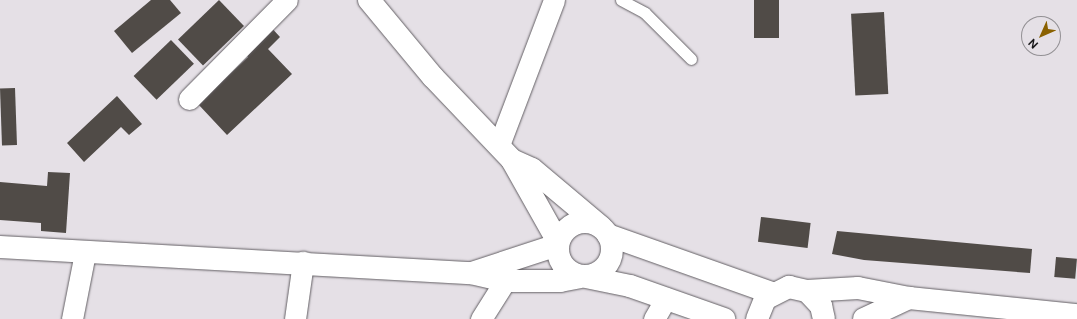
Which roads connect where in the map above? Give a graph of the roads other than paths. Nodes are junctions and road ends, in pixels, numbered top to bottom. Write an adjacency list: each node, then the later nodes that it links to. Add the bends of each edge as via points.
1 (287, 0): 6 (street)
2 (369, 0): 7 (main road, via 433,77)
3 (554, 0): 7 (street)
4 (621, 0): 5 (lane, via 645,13)
5 (691, 59)
6 (189, 99)
7 (505, 152): 8 (main road, via 532,169); 9 (main road)
8 (605, 232): 9 (main road, via 590,222 576,223 565,230); 14 (main road, via 612,253 609,262 604,270); 17 (main road)
9 (557, 243): 13 (main road); 14 (main road, via 559,259 567,271)
10 (0, 248): 11 (main road)
11 (85, 253): 12 (main road); 21 (street)
12 (304, 262): 13 (main road); 22 (street)
13 (471, 273): 15 (main road)
14 (583, 277): 15 (main road, via 560,281); 18 (main road)
15 (505, 281): 23 (street)
16 (807, 291): 17 (main road, via 789,287); 19 (main road, via 858,288); 27 (main road, via 821,306)
17 (772, 293): 26 (main road, via 760,306)
18 (666, 298): 24 (street); 25 (main road)
19 (909, 298): 20 (main road); 28 (main road)
20 (1066, 316)
21 (72, 319)
22 (295, 319)
23 (481, 319)
24 (654, 319)
25 (724, 319)
26 (757, 319)
27 (824, 319)
28 (864, 319)

